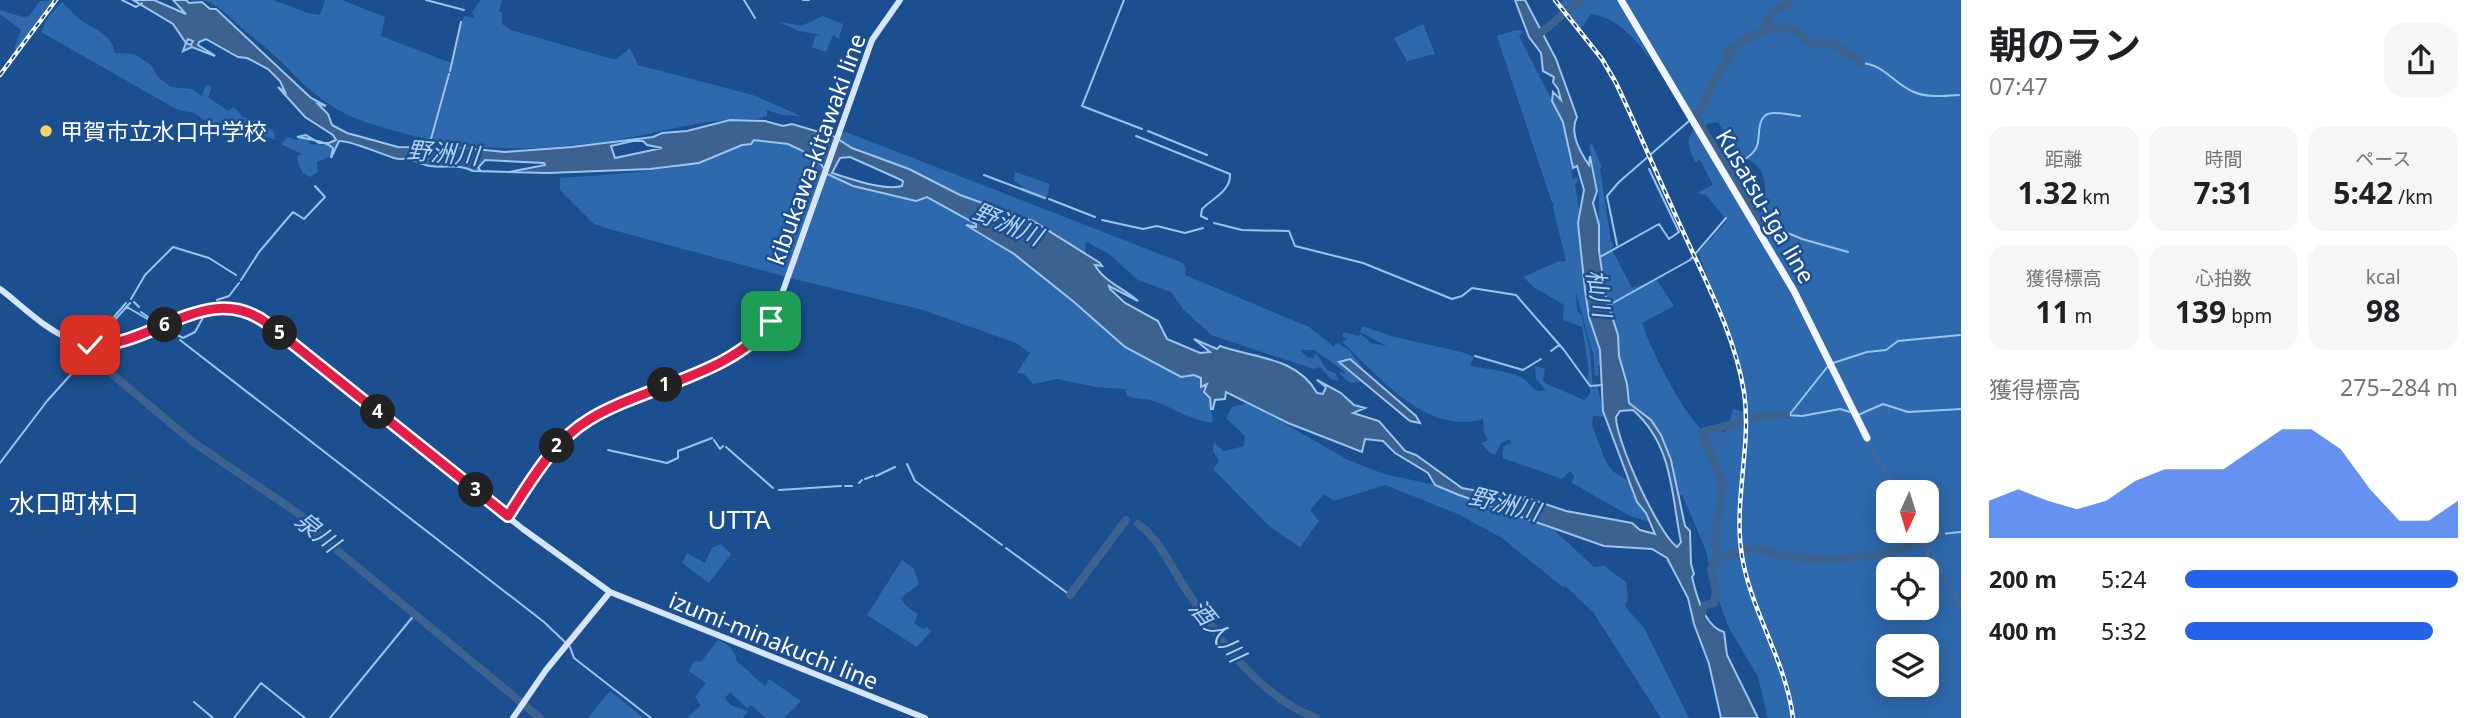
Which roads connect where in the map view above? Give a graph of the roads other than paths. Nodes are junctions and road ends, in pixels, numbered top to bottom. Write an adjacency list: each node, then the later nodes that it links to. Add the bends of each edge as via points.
1 (900, 0): 5 (main road, kibukawa-kitawaki line, via 872,40 775,315 763,333 723,361 582,424 539,468)
2 (1621, 0): 4 (main road, Kusatsu-Iga line, via 1782,268)
3 (0, 289): 5 (main road, via 58,333 90,345 116,344 216,308 247,311)
4 (1867, 438)
5 (508, 516): 6 (main road)
6 (610, 593): 7 (main road); 8 (main road, izumi-minakuchi line)
7 (513, 718)
8 (925, 718)

